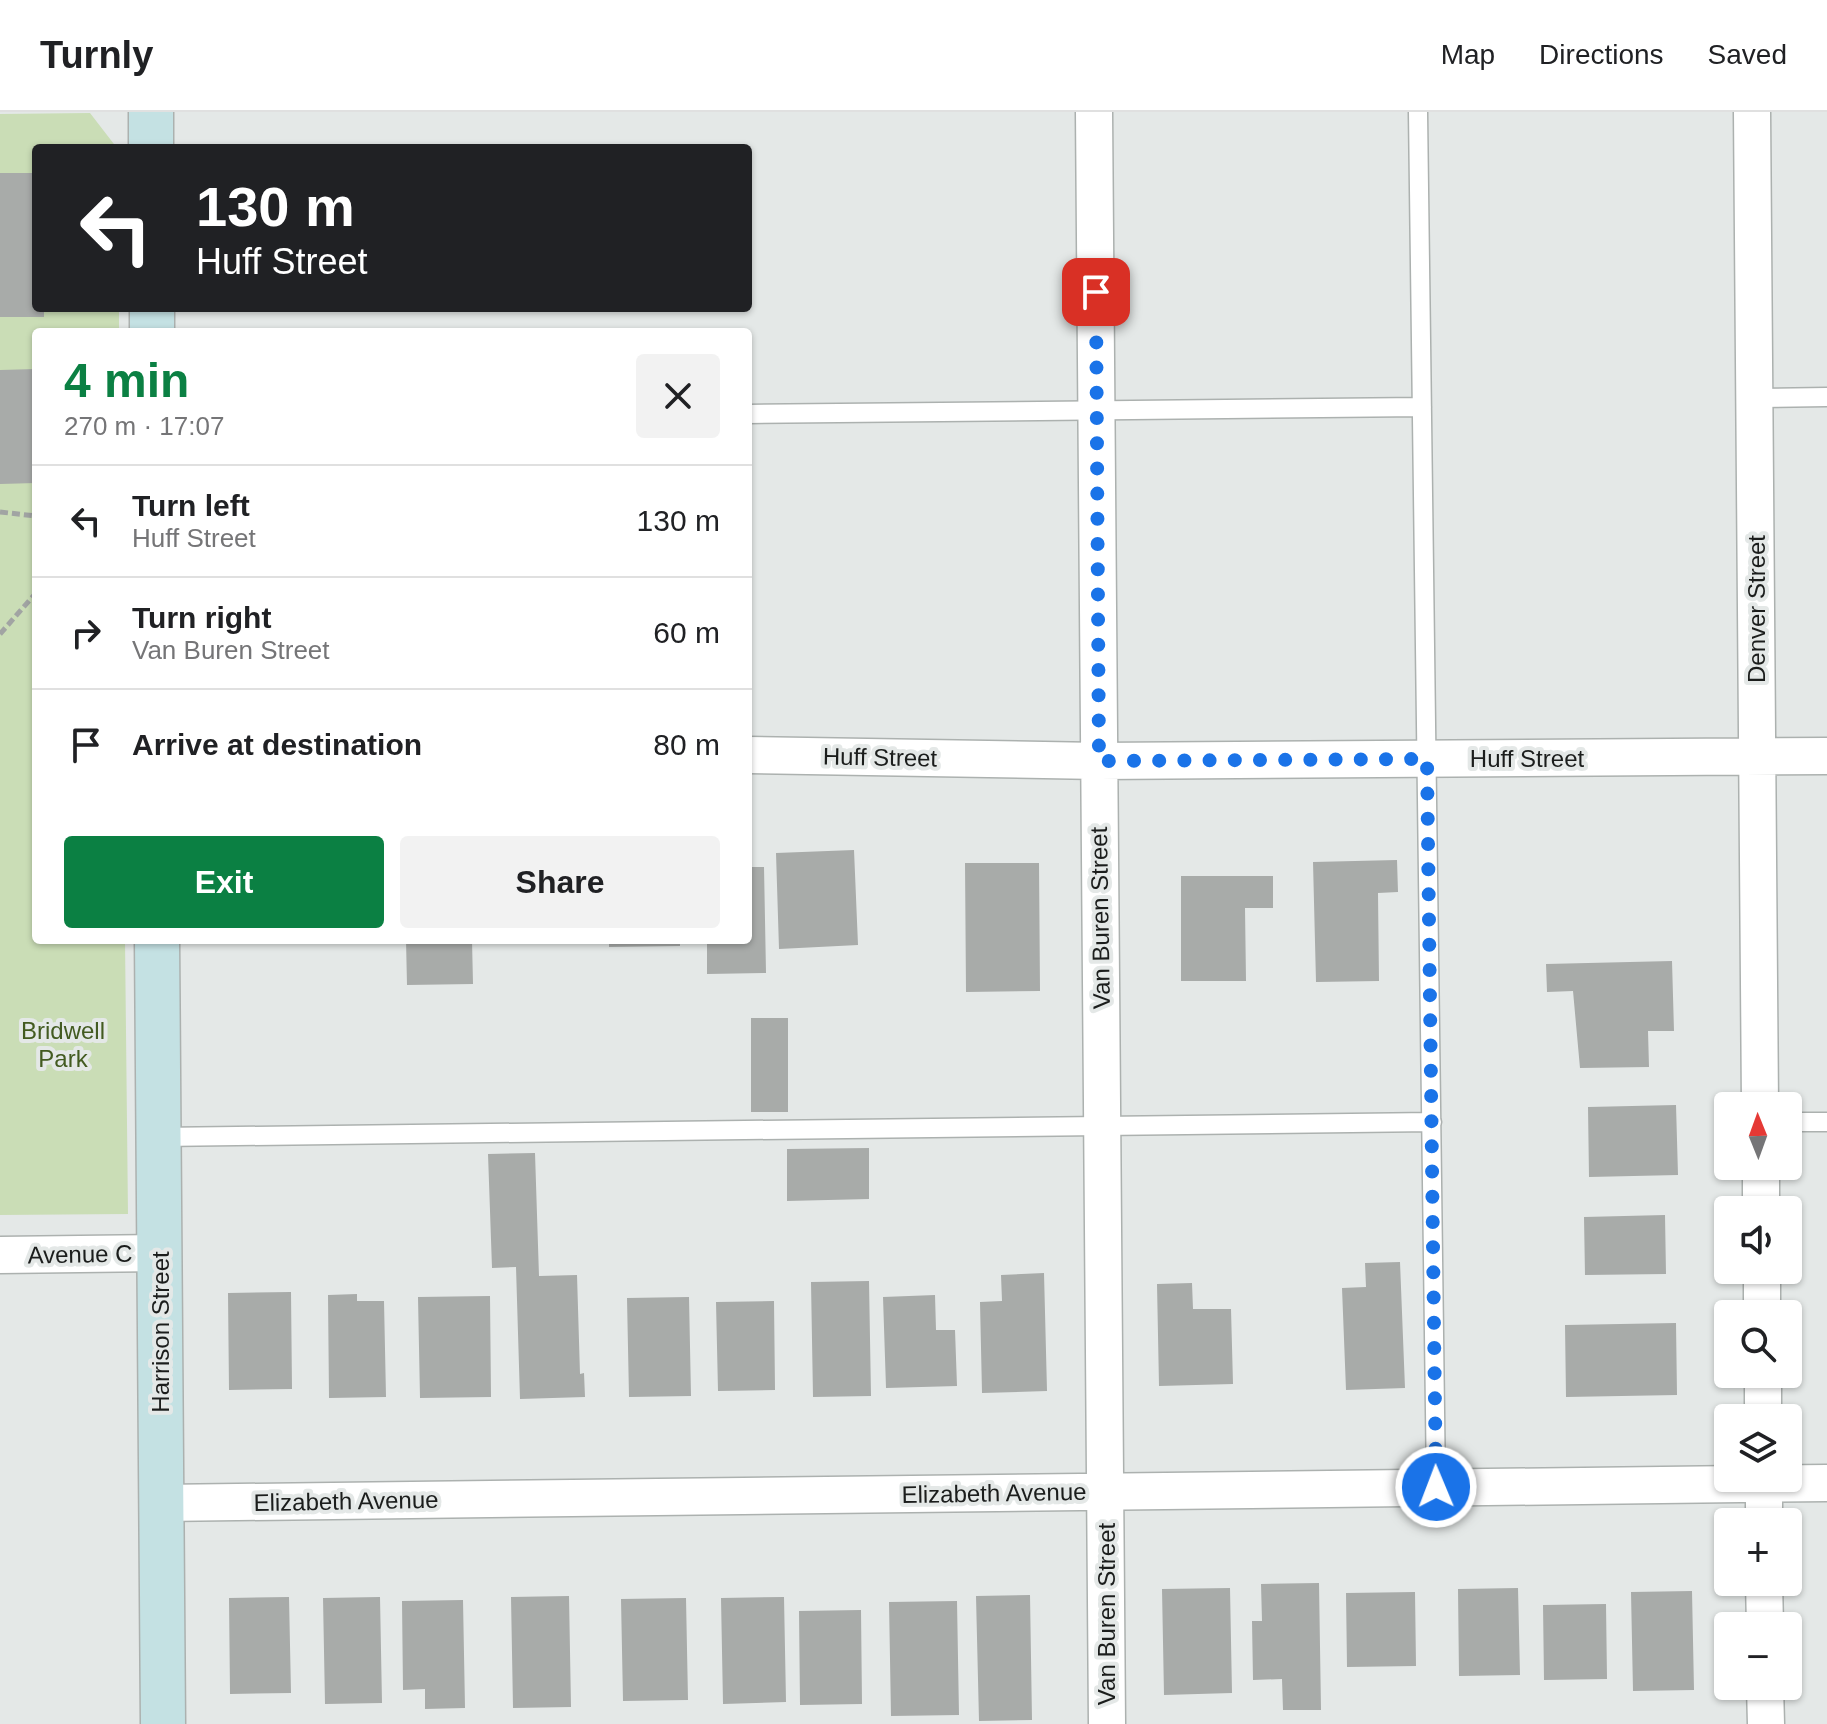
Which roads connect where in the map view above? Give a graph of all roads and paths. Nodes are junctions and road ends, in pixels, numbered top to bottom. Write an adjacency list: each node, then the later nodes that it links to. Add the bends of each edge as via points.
1 (151, 112): 5 (street)
2 (1094, 112): 9 (street, Van Buren Street)
3 (1418, 112): 8 (lane)
4 (1752, 112): 7 (street, Denver Street)
5 (151, 144)
6 (1827, 397): 7 (lane)
7 (1755, 398): 17 (street, Denver Street)
8 (1422, 407): 9 (lane); 18 (lane)
9 (1097, 412): 10 (lane); 19 (street, Van Buren Street)
10 (752, 414)
11 (0, 512): 12 (path)
12 (32, 516)
13 (32, 598): 14 (path)
14 (0, 634)
15 (752, 755): 19 (street, Huff Street)
16 (1827, 756): 17 (street, Huff Street)
17 (1758, 757): 18 (street, Huff Street); 21 (street, Denver Street)
18 (1427, 759): 19 (street, Huff Street); 22 (lane)
19 (1099, 761): 25 (street, Van Buren Street)
20 (157, 944): 26 (street, Harrison Street)
21 (1760, 1092)
22 (1432, 1122): 25 (lane); 32 (lane)
23 (1802, 1122): 24 (lane)
24 (1827, 1122)
25 (1102, 1128): 26 (lane); 33 (street, Van Buren Street)
26 (159, 1137): 27 (street, Harrison Street)
27 (160, 1253): 28 (street, Avenue C); 34 (street, Harrison Street)
28 (0, 1255)
29 (1714, 1482): 32 (street, Elizabeth Avenue)
30 (1802, 1482): 31 (street, Elizabeth Avenue)
31 (1827, 1483)
32 (1436, 1487): 33 (street, Elizabeth Avenue)
33 (1105, 1492): 34 (street, Elizabeth Avenue); 37 (street, Van Buren Street)
34 (161, 1503): 36 (street, Harrison Street)
35 (1765, 1700): 38 (street)
36 (163, 1724)
37 (1107, 1724)
38 (1766, 1724)

